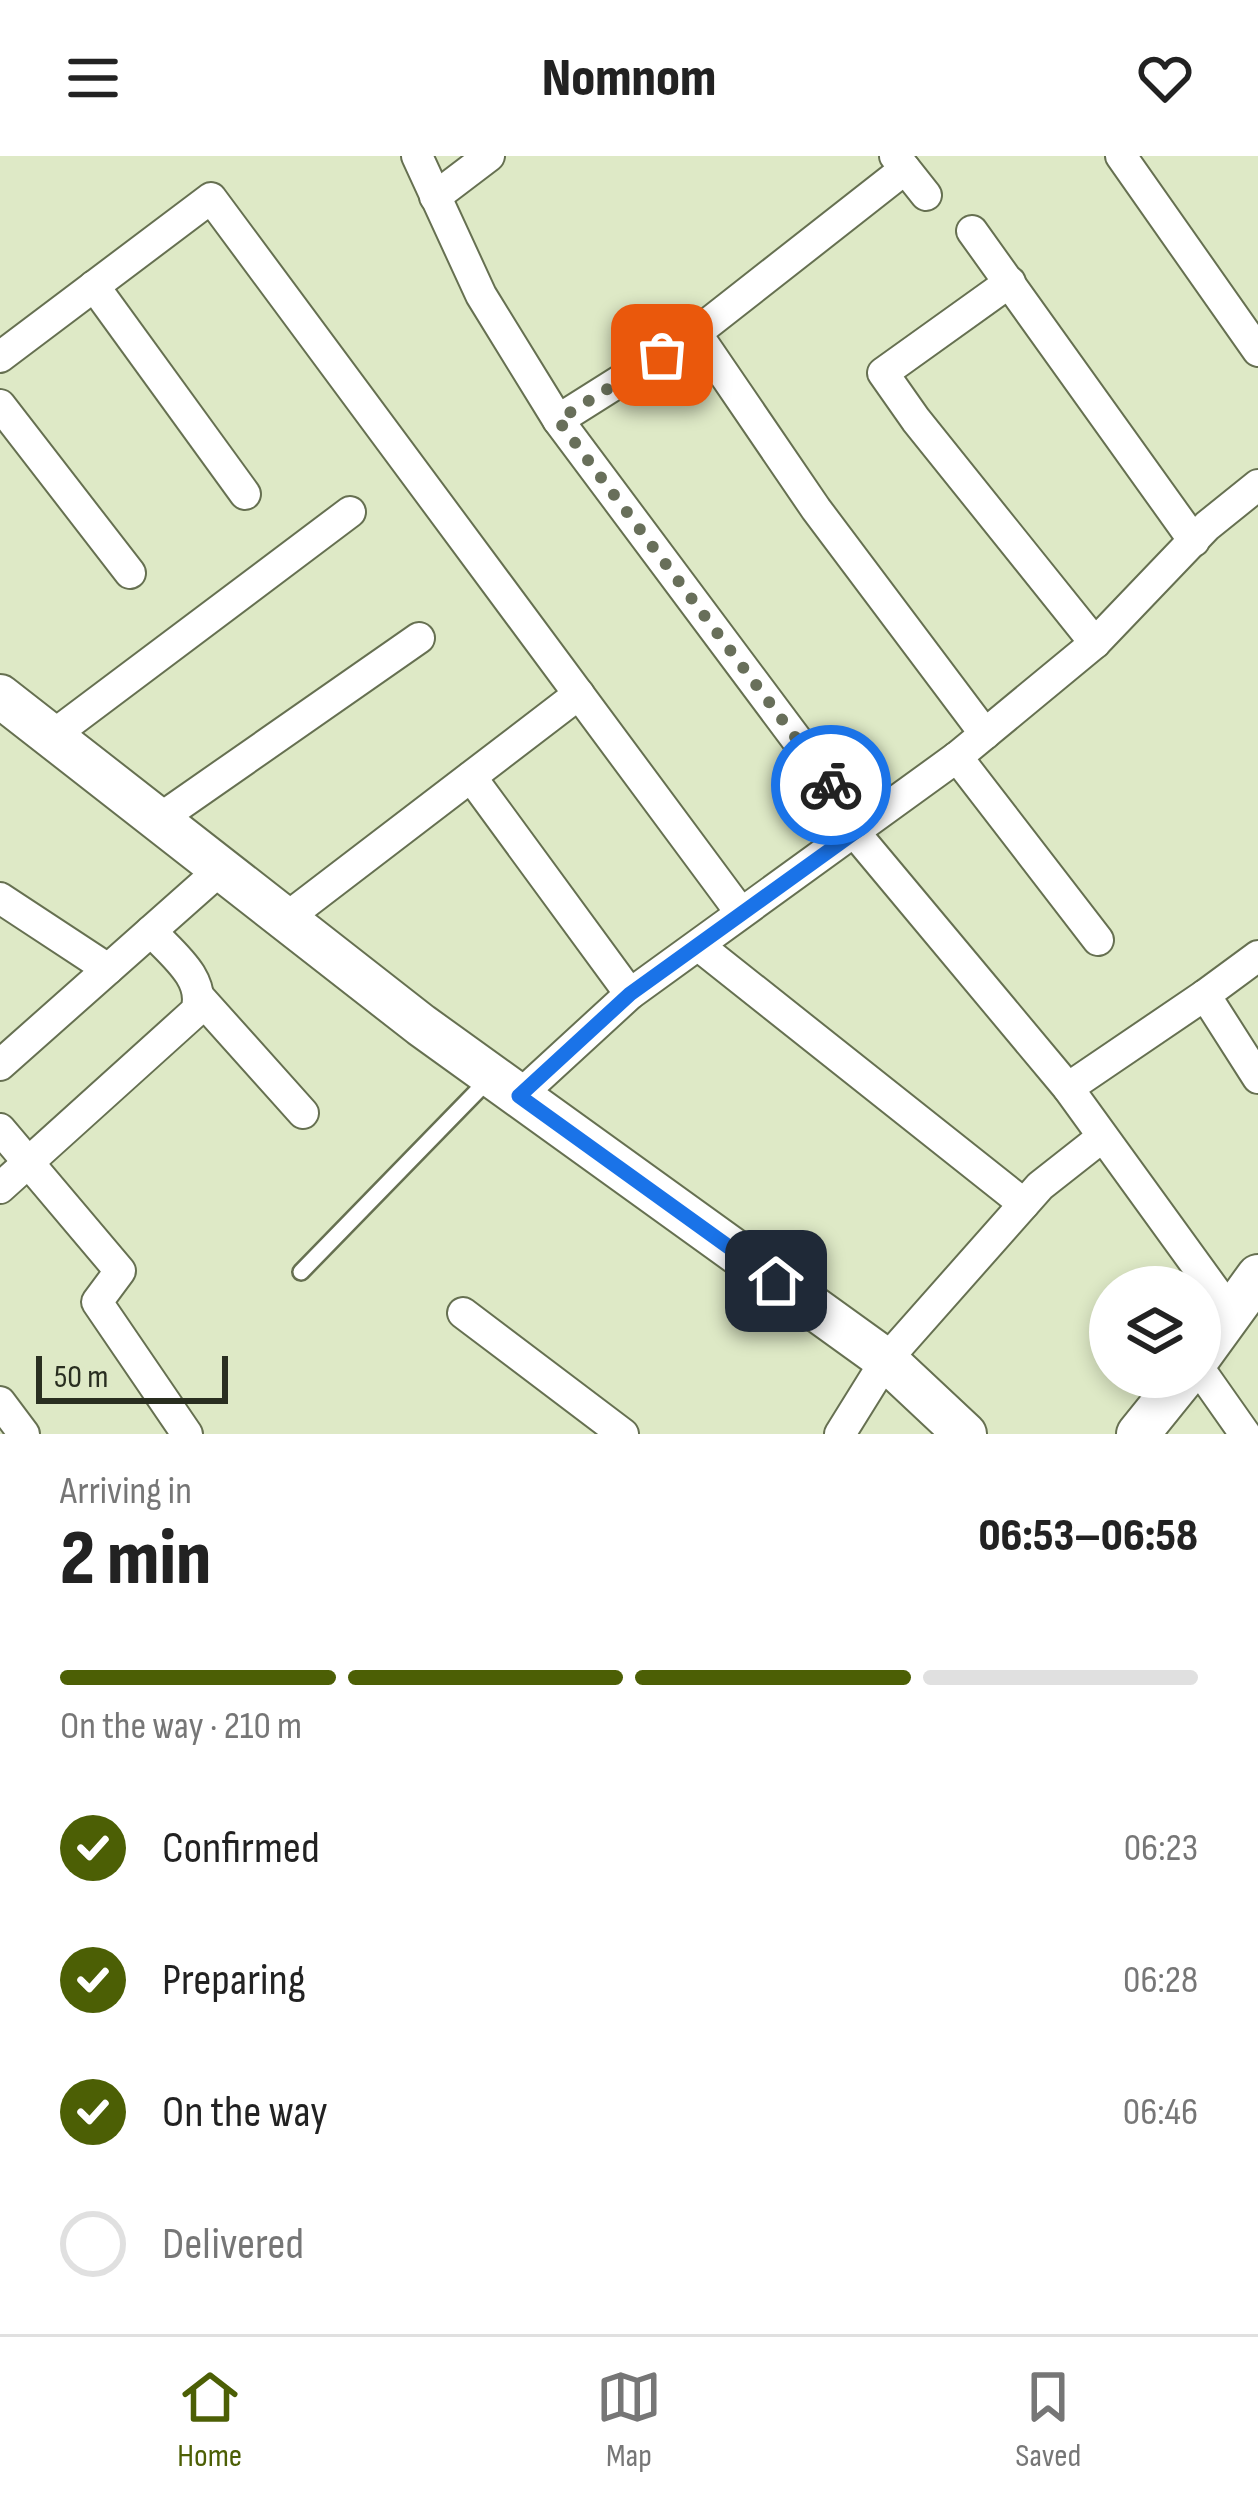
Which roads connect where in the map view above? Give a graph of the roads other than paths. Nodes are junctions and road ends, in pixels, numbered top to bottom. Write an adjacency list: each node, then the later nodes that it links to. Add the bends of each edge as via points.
1 (417, 156): 6 (street)
2 (489, 156): 6 (street)
3 (1121, 156): 11 (street)
4 (900, 162): 5 (street); 10 (street)
5 (926, 196)
6 (435, 197): 14 (street, via 481,295)
7 (972, 230): 8 (street)
8 (1010, 282): 18 (street); 21 (street, via 883,373)
9 (94, 286): 12 (street); 16 (street); 22 (street, via 212,198)
10 (696, 333): 14 (street); 24 (street)
11 (1258, 350)
12 (0, 357)
13 (0, 405): 19 (street)
14 (558, 420): 29 (street)
15 (1258, 485): 18 (street)
16 (245, 494)
17 (350, 512): 25 (street)
18 (1194, 541): 21 (street)
19 (130, 573)
20 (419, 638): 28 (street)
21 (1095, 643): 24 (street)
22 (579, 694): 27 (street); 32 (street)
23 (0, 696): 25 (main road)
24 (985, 734): 26 (street)
25 (52, 736): 28 (main road)
26 (957, 757): 29 (street); 35 (street)
27 (471, 777): 33 (street); 39 (street)
28 (158, 820): 30 (main road)
29 (858, 830): 32 (street); 45 (street)
30 (221, 869): 33 (main road); 34 (street)
31 (0, 898): 38 (street)
32 (741, 913): 36 (street)
33 (285, 919): 44 (main road)
34 (151, 931): 38 (street); 41 (street, via 198,984)
35 (1098, 940)
36 (699, 946): 39 (street); 51 (street)
37 (1258, 956): 40 (street)
38 (108, 969): 42 (street)
39 (630, 994): 44 (street)
40 (1204, 995): 43 (street); 45 (street)
41 (200, 998): 46 (street); 49 (street, via 196,1011)
42 (0, 1065)
43 (1258, 1078)
44 (505, 1086): 52 (lane); 57 (main road)
45 (1068, 1088): 48 (street)
46 (303, 1113)
47 (0, 1129): 49 (street)
48 (1101, 1138): 51 (street); 55 (street)
49 (29, 1163): 50 (street); 62 (street, via 120,1270 97,1302)
50 (0, 1187)
51 (1024, 1204): 57 (street)
52 (301, 1272)
53 (1258, 1276): 55 (main road)
54 (463, 1312): 63 (street)
55 (1231, 1313): 56 (main road)
56 (1221, 1327)
57 (886, 1360): 64 (street); 65 (main road)
58 (1167, 1398): 66 (main road)
59 (1220, 1398): 67 (street)
60 (0, 1402): 61 (street)
61 (24, 1434)
62 (187, 1434)
63 (623, 1434)
64 (840, 1434)
65 (965, 1434)
66 (1138, 1434)
67 (1245, 1434)

